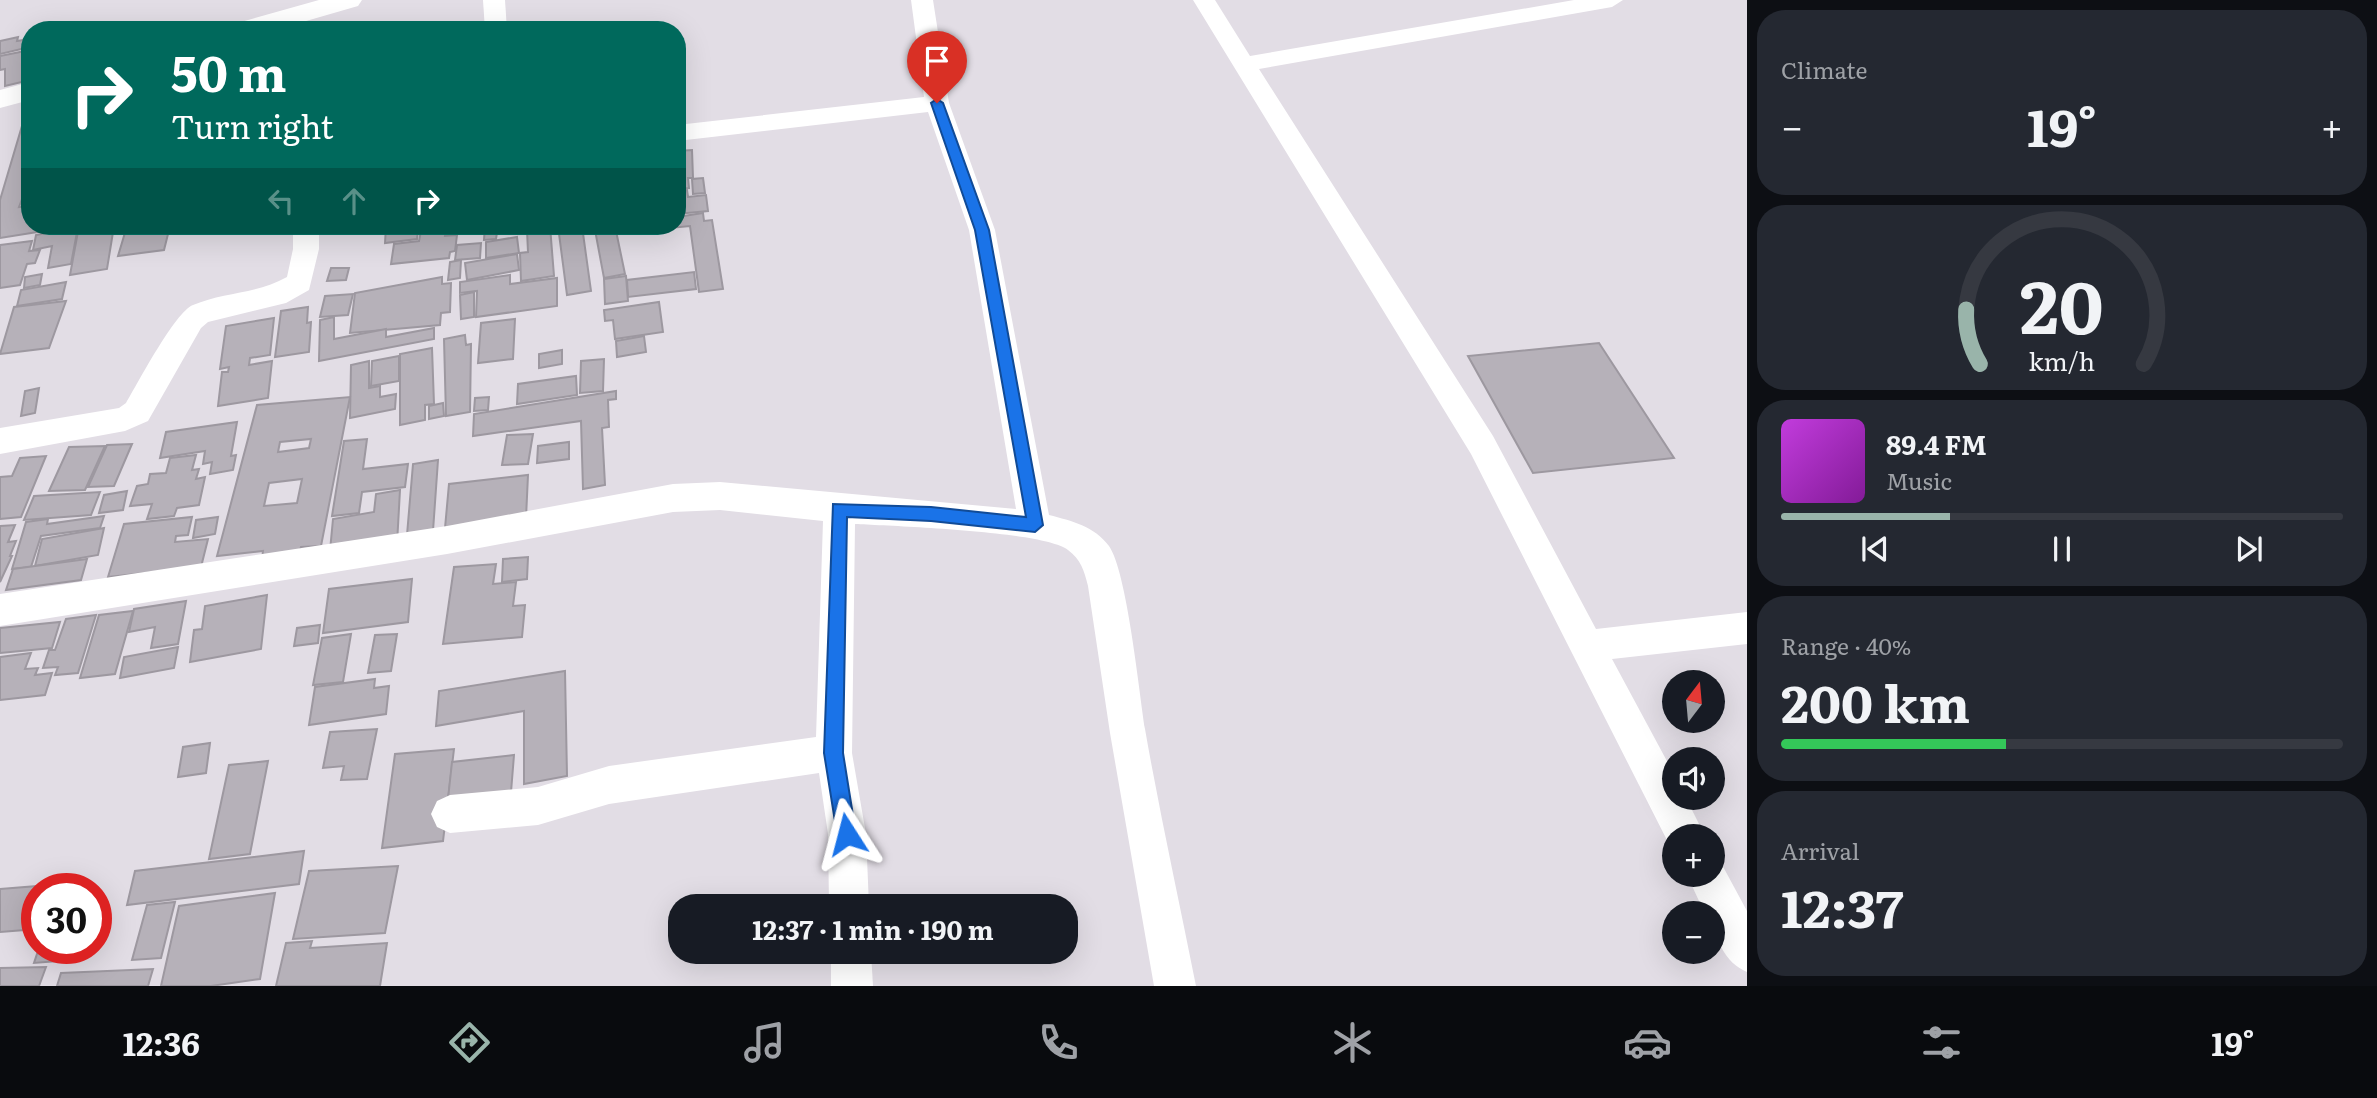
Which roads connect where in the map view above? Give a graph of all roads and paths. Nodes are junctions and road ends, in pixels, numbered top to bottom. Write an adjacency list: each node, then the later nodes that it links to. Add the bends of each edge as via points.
1 (349, 0): 6 (street)
2 (494, 0): 7 (street)
3 (922, 0): 11 (street)
4 (1204, 0): 8 (street)
5 (1612, 0): 8 (street)
6 (292, 21)
7 (495, 21)
8 (1244, 64): 19 (street, via 1482,445)
9 (21, 93): 10 (street)
10 (0, 99)
11 (937, 103): 12 (street); 16 (street, via 982,230)
12 (686, 132)
13 (306, 235): 14 (street, via 299,284 276,296 201,313 191,320 137,412 125,419)
14 (0, 441)
15 (839, 509): 16 (street); 17 (street, via 720,496 673,498 446,540); 20 (street)
16 (1035, 525): 28 (street, via 1076,536 1097,556)
17 (0, 610)
18 (1747, 628): 19 (street)
19 (1585, 646): 22 (street)
20 (834, 753): 21 (street, via 609,785 538,806); 24 (street, via 847,834)
21 (450, 814)
22 (1680, 824)
23 (1712, 887): 25 (street)
24 (849, 894)
25 (1747, 952)
26 (851, 964): 27 (street)
27 (852, 986)
28 (1175, 986)

